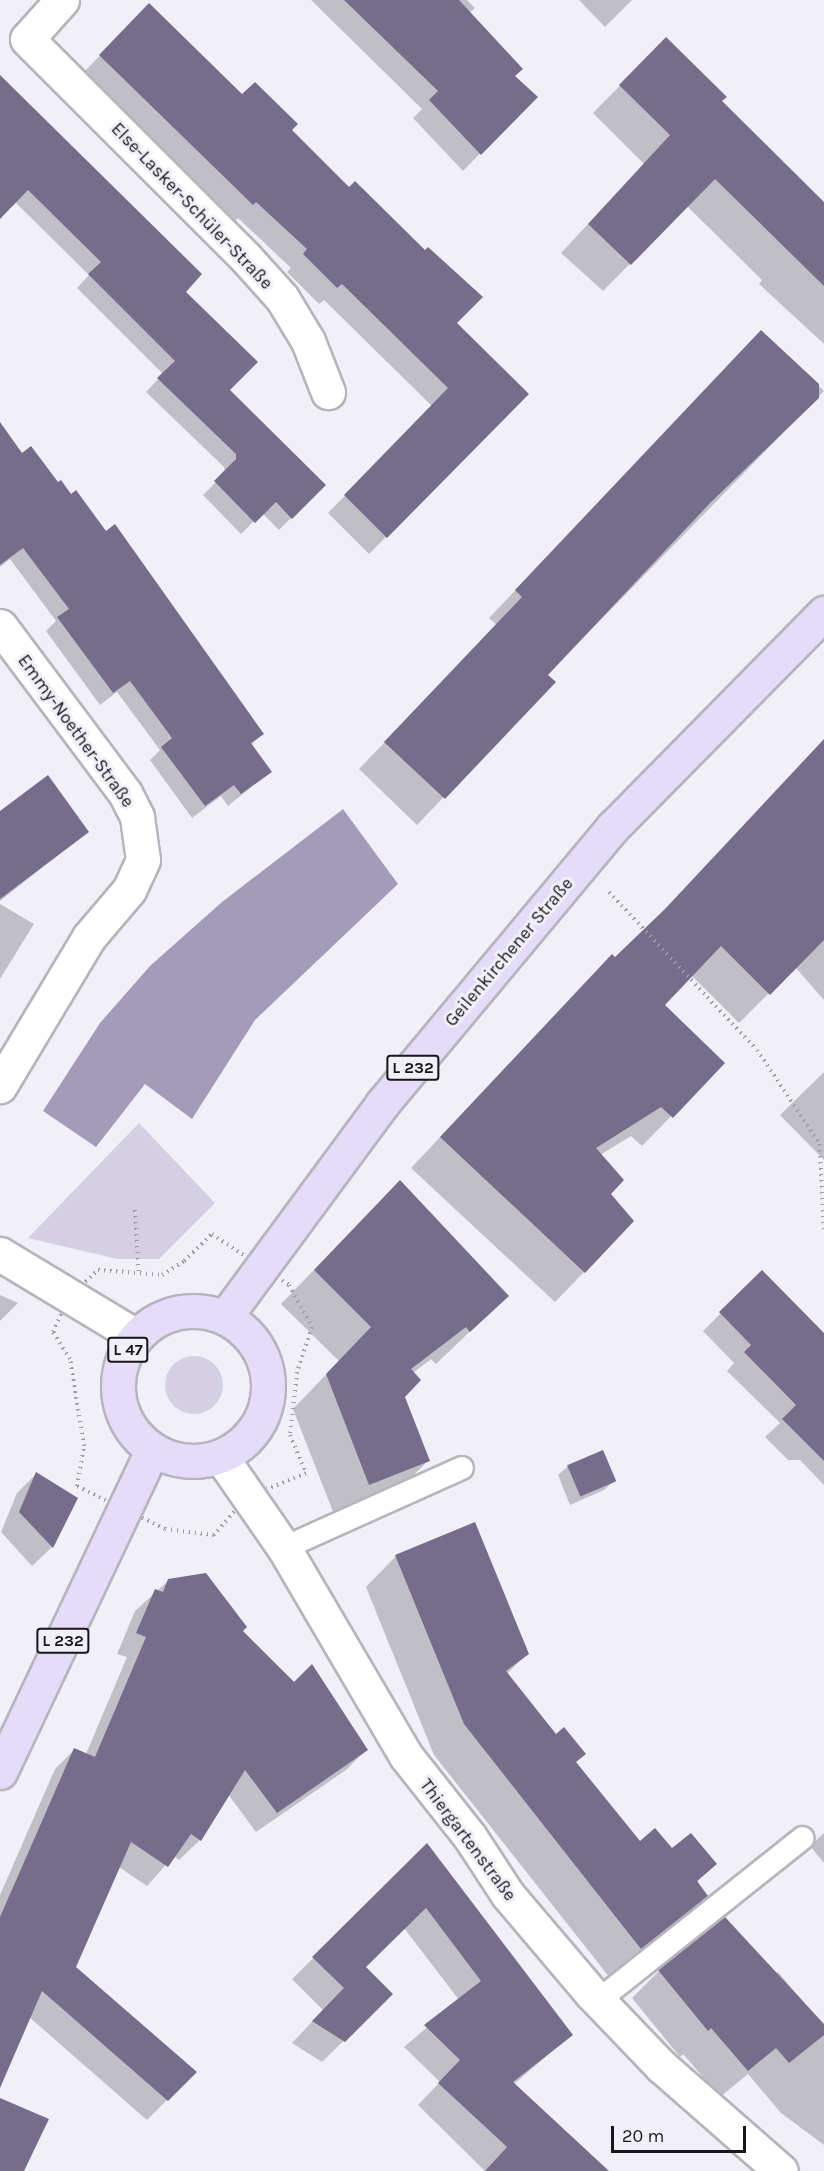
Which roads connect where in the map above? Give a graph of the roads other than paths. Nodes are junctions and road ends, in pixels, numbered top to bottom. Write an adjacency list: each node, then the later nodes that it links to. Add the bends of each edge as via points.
1 (62, 0): 2 (street, Else-Lasker-Schüler-Straße, via 27,39 282,298 308,341)
2 (328, 392)
3 (824, 613): 7 (main road, Geilenkirchener Straße / L 232, via 679,755 582,864 382,1104)
4 (0, 626): 5 (street, Emmy-Noether-Straße, via 125,793 138,816 143,860 129,890 88,937)
5 (0, 1086)
6 (0, 1254): 8 (street)
7 (225, 1317): 8 (main road, L 47, via 201,1310 177,1312 155,1321); 10 (main road, L 47, via 246,1331 261,1351 268,1375 268,1400 259,1424 243,1444)
8 (136, 1336): 9 (main road, L 47, via 123,1359 118,1384 122,1409 133,1432)
9 (152, 1450): 10 (main road, L 47, via 186,1461); 13 (main road, L 232)
10 (221, 1456): 12 (street, Thiergartenstraße, via 246,1498)
11 (462, 1468): 12 (lane)
12 (284, 1548): 15 (street, Thiergartenstraße, via 406,1756 470,1837 508,1895)
13 (0, 1772)
14 (803, 1838): 15 (lane)
15 (598, 2000): 16 (street, Thiergartenstraße, via 662,2067)
16 (781, 2171)

